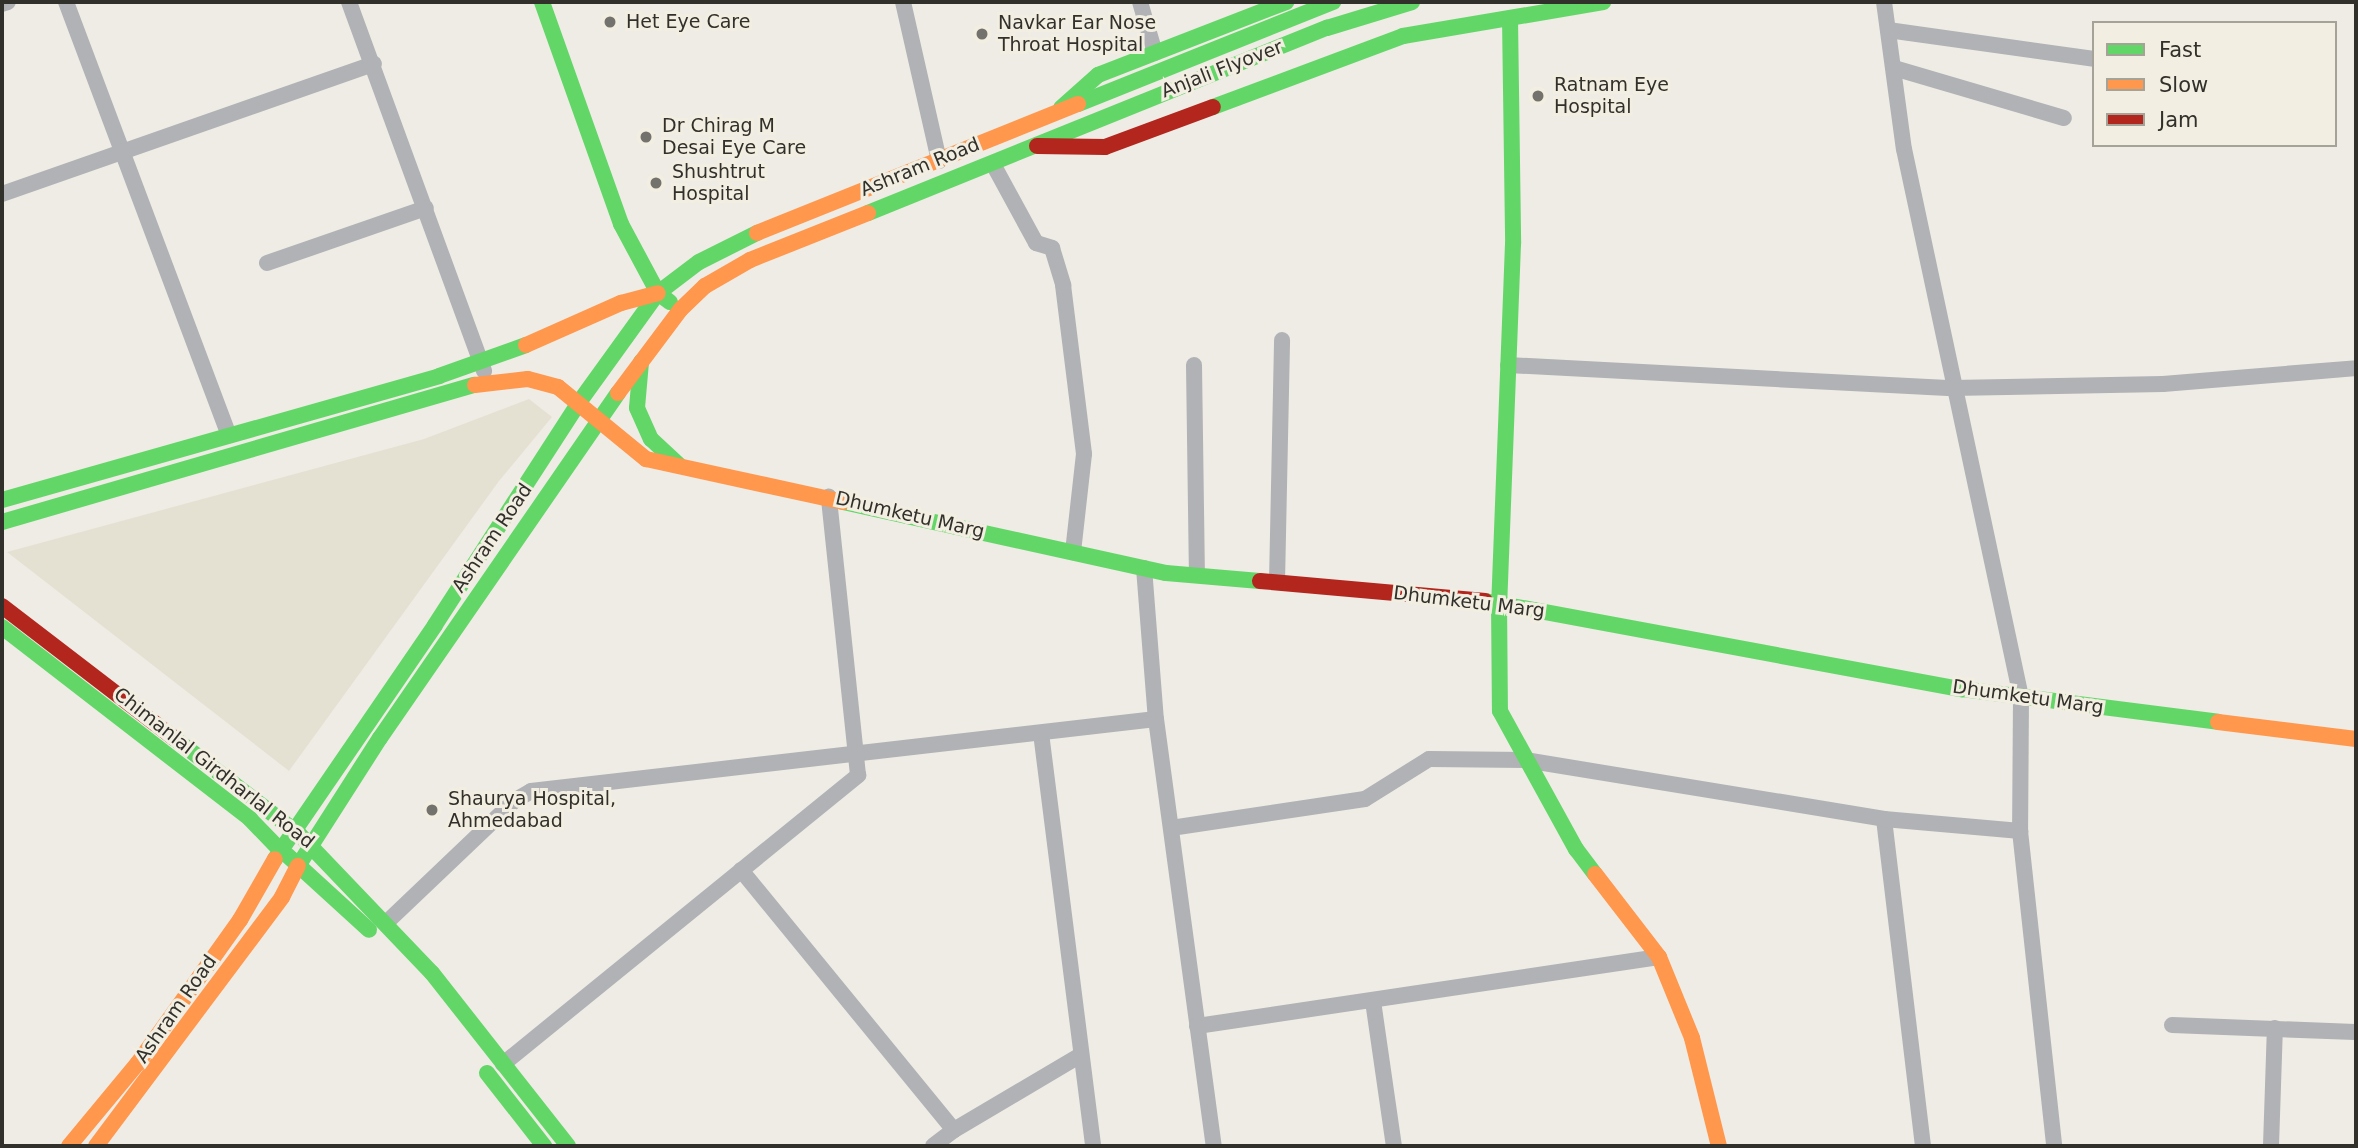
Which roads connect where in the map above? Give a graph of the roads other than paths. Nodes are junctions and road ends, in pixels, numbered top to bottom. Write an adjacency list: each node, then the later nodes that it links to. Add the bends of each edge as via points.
1 (8, 2): 12 (street)
2 (66, 2): 22 (street)
3 (349, 2): 17 (street)
4 (542, 2): 28 (main road, via 621,224)
5 (903, 2): 23 (street)
6 (1140, 2): 15 (street)
7 (1286, 2): 15 (main road)
8 (1333, 2): 19 (main road, Anjali Flyover)
9 (1412, 2): 21 (main road, Anjali Flyover, via 1327,28 1094,118)
10 (1603, 2): 13 (main road)
11 (1884, 2): 14 (street)
12 (2, 4)
13 (1510, 18): 21 (main road, via 1403,36 1105,147); 34 (main road, via 1513,244)
14 (1888, 30): 16 (street); 18 (street)
15 (1155, 54): 19 (main road, via 1098,75)
16 (2092, 59)
17 (374, 64): 22 (street); 26 (street)
18 (1894, 68): 20 (street); 37 (street, via 1904,149)
19 (1061, 108): 23 (main road, Ashram Road)
20 (2064, 118)
21 (1037, 146): 24 (main road, Ashram Road)
22 (123, 153): 25 (street); 40 (street)
23 (939, 161): 28 (main road, Ashram Road, via 741,239 699,262)
24 (993, 164): 29 (main road, Ashram Road, via 750,260 705,286); 45 (street, via 1036,243 1052,248 1063,285 1084,454)
25 (2, 194)
26 (426, 208): 27 (street); 31 (street)
27 (267, 263)
28 (658, 293): 29 (main road); 31 (main road, via 621,303); 38 (main road, Ashram Road)
29 (680, 310): 32 (main road, Ashram Road)
30 (1282, 340): 48 (street)
31 (481, 362): 36 (street); 40 (main road)
32 (641, 362): 39 (main road, Ashram Road); 41 (main road, via 637,408 651,439)
33 (1194, 365): 47 (street)
34 (1508, 365): 37 (street); 49 (main road)
35 (2356, 368): 37 (street, via 2163,384)
36 (487, 382): 38 (main road, Dhumketu Marg, via 528,379 558,387); 44 (main road, Dhumketu Marg)
37 (1952, 388): 52 (street)
38 (580, 401): 39 (main road, Dhumketu Marg); 60 (main road, Ashram Road, via 435,625)
39 (598, 421): 41 (main road, Dhumketu Marg, via 646,459); 62 (main road, Ashram Road)
40 (228, 434): 43 (main road)
41 (679, 465): 42 (main road, Dhumketu Marg)
42 (829, 497): 45 (main road, Dhumketu Marg); 56 (street)
43 (2, 500)
44 (2, 522)
45 (1073, 552): 46 (main road, Dhumketu Marg)
46 (1144, 568): 47 (main road, Dhumketu Marg); 53 (street)
47 (1197, 575): 48 (main road, Dhumketu Marg)
48 (1277, 582): 49 (main road, Dhumketu Marg)
49 (1499, 602): 52 (main road, Dhumketu Marg); 57 (main road, via 1500,710)
50 (2, 606): 60 (main road, Chimanlal Girdharlal Road)
51 (2, 627): 63 (main road, Chimanlal Girdharlal Road, via 250,819)
52 (2021, 697): 55 (main road, Dhumketu Marg); 61 (street)
53 (1156, 719): 54 (street); 59 (street)
54 (1041, 733): 56 (street); 73 (street)
55 (2356, 739)
56 (856, 754): 65 (street, via 858,775); 66 (street, via 614,778 531,791 514,801)
57 (1525, 760): 58 (street); 59 (street, via 1429,759 1365,799); 67 (main road, via 1576,849)
58 (1884, 819): 61 (street); 85 (street)
59 (1171, 828): 70 (street)
60 (292, 829): 62 (main road, Chimanlal Girdharlal Road); 63 (main road, Ashram Road)
61 (2020, 831): 86 (street)
62 (310, 842): 64 (main road, Ashram Road); 66 (main road, Chimanlal Girdharlal Road)
63 (280, 850): 64 (main road, Chimanlal Girdharlal Road); 76 (main road, Ashram Road, via 240,920 138,1063)
64 (302, 864): 77 (main road, Ashram Road, via 204,1007); 78 (main road, Chimanlal Girdharlal Road, via 419,984)
65 (741, 870): 74 (street); 75 (street)
66 (387, 922): 74 (main road, Chimanlal Girdharlal Road)
67 (1659, 957): 68 (street); 84 (main road, via 1692,1038)
68 (1373, 1001): 70 (street); 83 (street)
69 (2172, 1025): 71 (street)
70 (1197, 1026): 82 (street)
71 (2275, 1028): 72 (street); 87 (street)
72 (2355, 1032)
73 (1081, 1055): 75 (street); 81 (street)
74 (503, 1064): 79 (main road, Chimanlal Girdharlal Road)
75 (954, 1130): 80 (street)
76 (69, 1146)
77 (96, 1146)
78 (544, 1146)
79 (568, 1146)
80 (933, 1146)
81 (1093, 1146)
82 (1214, 1146)
83 (1394, 1146)
84 (1720, 1146)
85 (1923, 1146)
86 (2054, 1146)
87 (2271, 1146)

